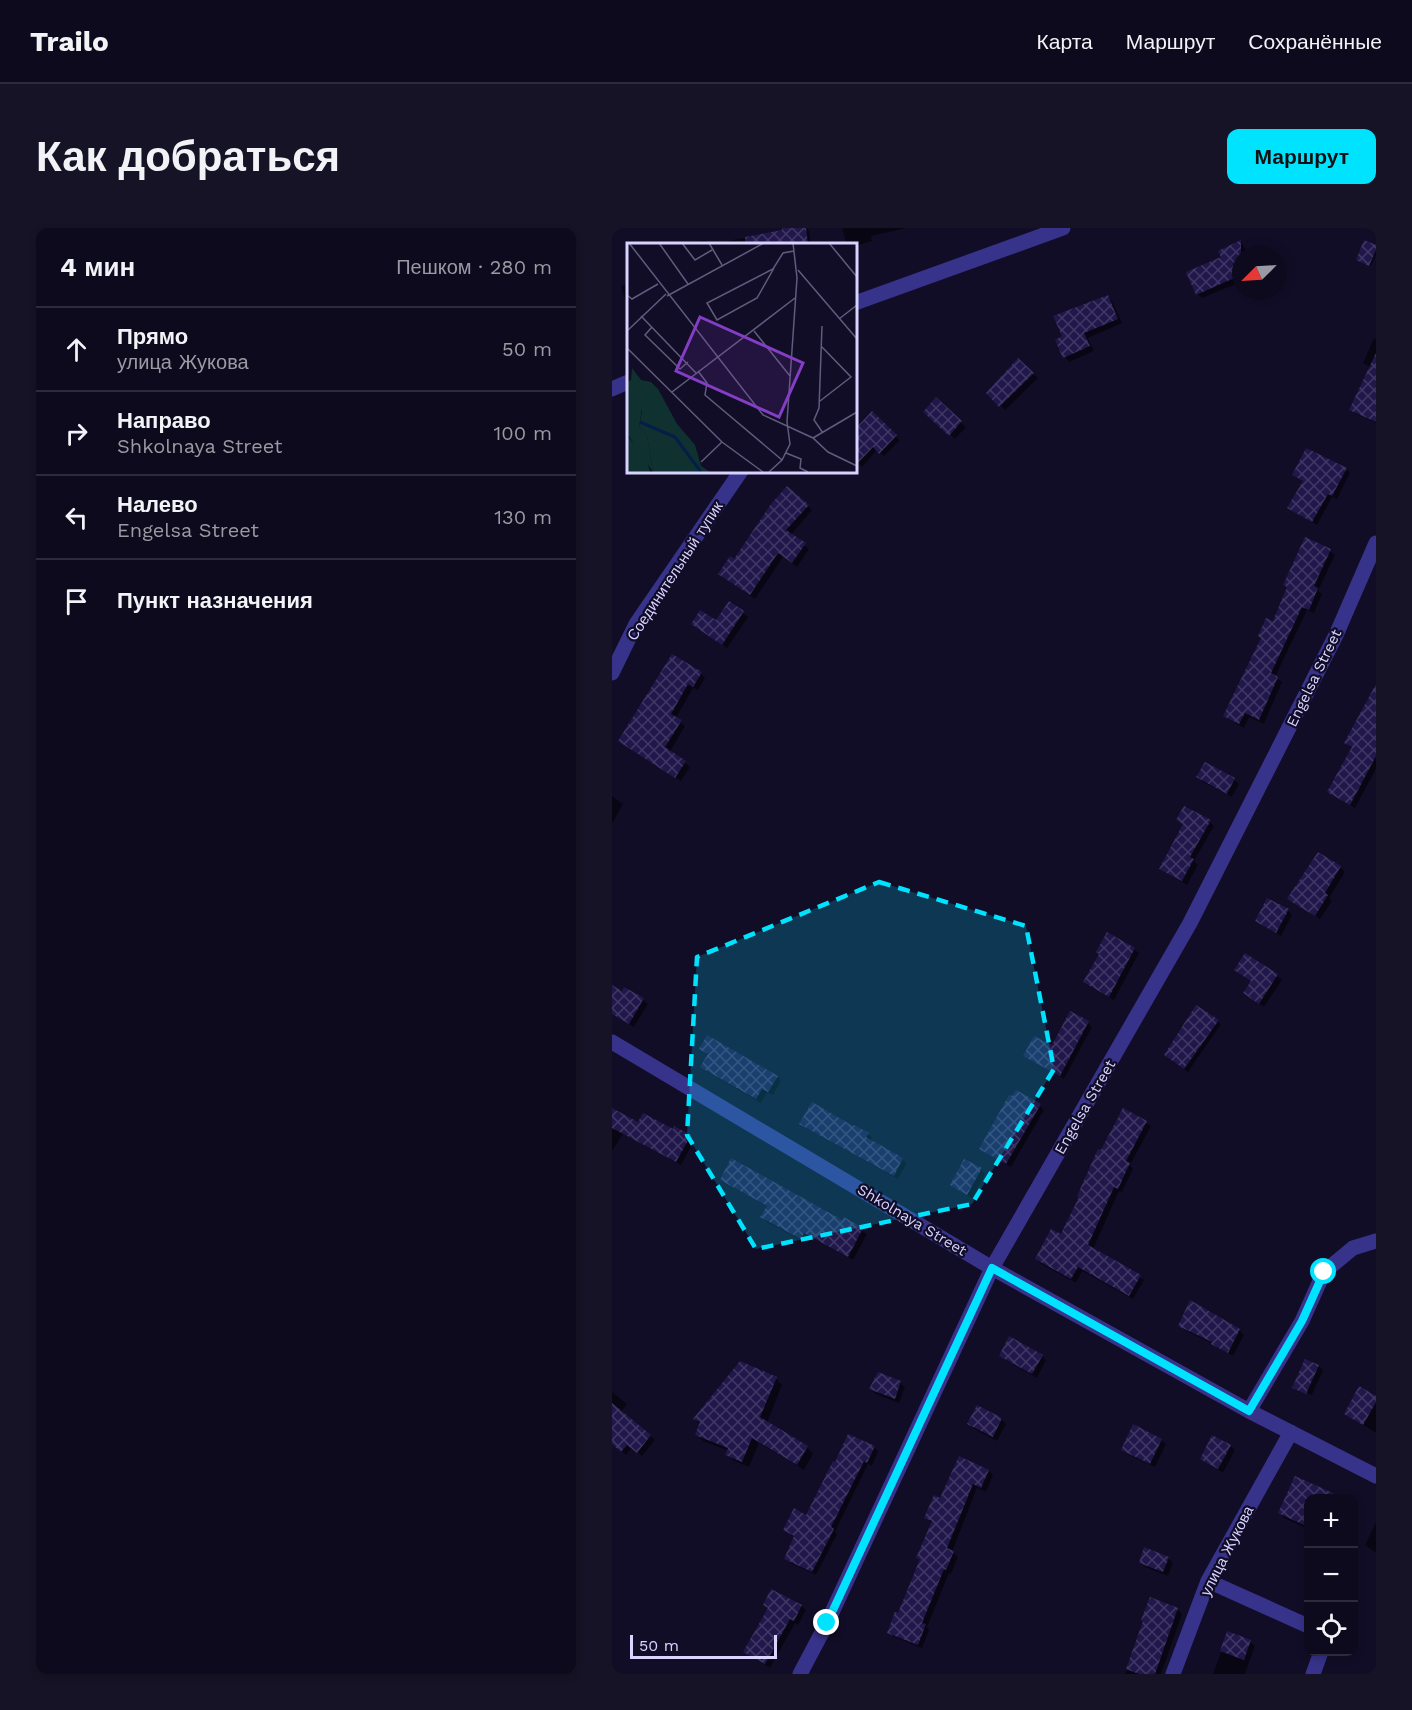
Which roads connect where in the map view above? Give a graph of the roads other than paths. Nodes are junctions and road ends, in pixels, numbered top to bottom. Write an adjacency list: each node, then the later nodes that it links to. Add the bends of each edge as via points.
1 (1063, 228): 2 (street)
2 (856, 303)
3 (627, 382): 4 (street)
4 (612, 388)
5 (740, 472): 7 (street, Соединительный тупик, via 636,624)
6 (1376, 543): 10 (street, Engelsa Street, via 1336,635 1190,923)
7 (612, 673)
8 (612, 1042): 10 (street, Shkolnaya Street)
9 (1376, 1241): 11 (street, via 1353,1248 1324,1272 1302,1321)
10 (992, 1268): 11 (street, Shkolnaya Street); 17 (street, Engelsa Street)
11 (1249, 1411): 12 (street, Shkolnaya Street)
12 (1291, 1432): 13 (street, Shkolnaya Street); 14 (street, улица Жукова)
13 (1376, 1476)
14 (1208, 1581): 15 (street); 18 (street, улица Жукова)
15 (1304, 1624)
16 (1320, 1656): 19 (street)
17 (800, 1674)
18 (1173, 1674)
19 (1313, 1674)

